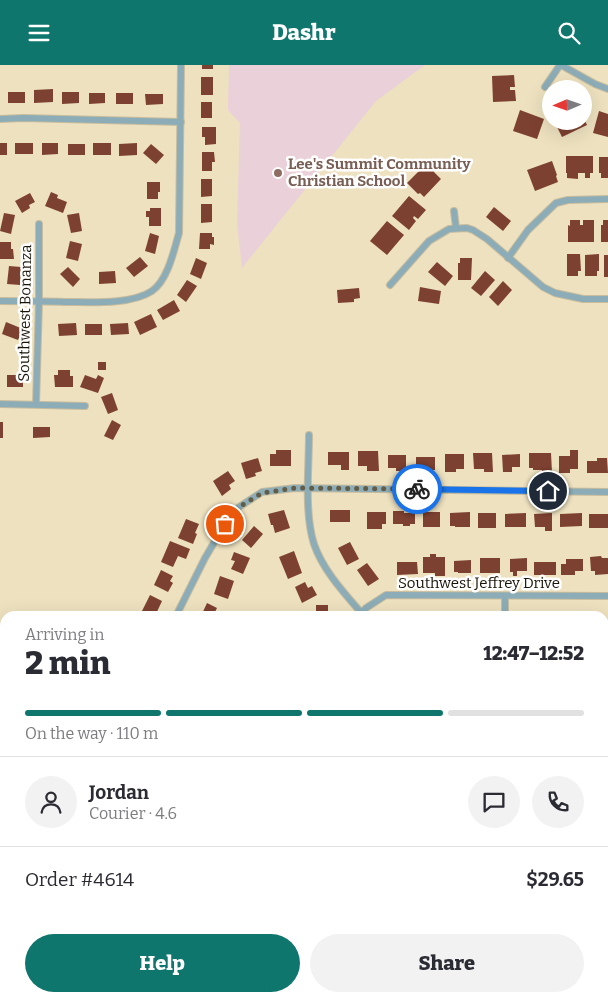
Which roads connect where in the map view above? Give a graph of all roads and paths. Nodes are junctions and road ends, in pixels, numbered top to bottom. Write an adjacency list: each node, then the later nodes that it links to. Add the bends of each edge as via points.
1 (181, 65): 6 (street)
2 (560, 65): 3 (street); 4 (street)
3 (550, 80)
4 (608, 89)
5 (0, 119): 6 (street)
6 (181, 122): 15 (street, via 179,233 162,280 138,297 110,302)
7 (608, 199): 11 (street, via 556,203 528,230)
8 (454, 211): 10 (street)
9 (39, 224): 15 (street, Southwest Bonanza)
10 (456, 228): 11 (street, via 473,230); 12 (street, via 429,241)
11 (508, 258): 13 (street, via 542,287 556,293 583,299)
12 (390, 285)
13 (608, 299)
14 (0, 301): 15 (street)
15 (38, 301): 17 (street, Southwest Bonanza)
16 (0, 403): 17 (street)
17 (36, 404): 18 (street)
18 (85, 406)
19 (309, 435): 20 (street)
20 (309, 488): 21 (street); 24 (street, via 262,493 239,507 205,558); 25 (street, via 310,528 314,544 330,575)
21 (608, 492)
22 (505, 596): 23 (street, Southwest Jeffrey Drive); 26 (street, Southwest Jeffrey Drive, via 386,595); 27 (street)
23 (608, 596)
24 (178, 611)
25 (358, 611)
26 (364, 611)
27 (506, 611)

